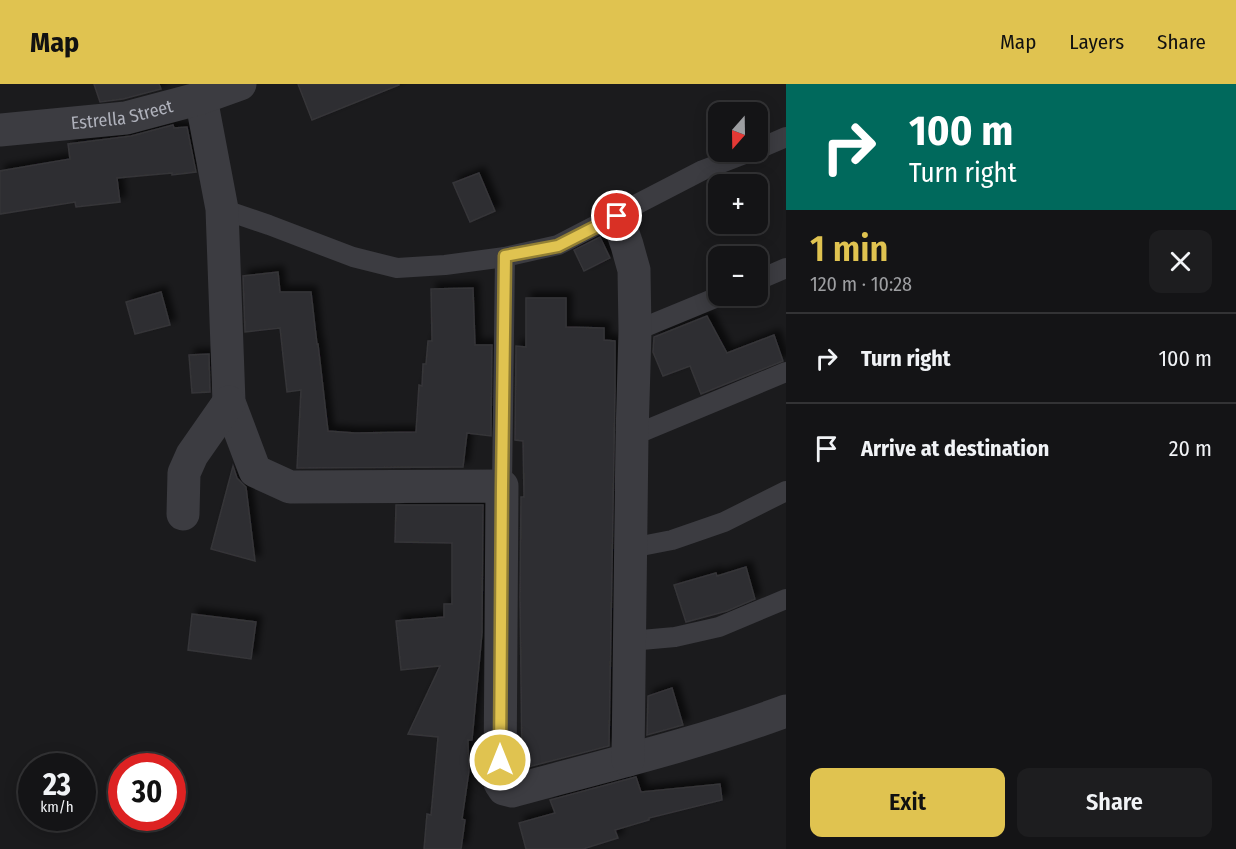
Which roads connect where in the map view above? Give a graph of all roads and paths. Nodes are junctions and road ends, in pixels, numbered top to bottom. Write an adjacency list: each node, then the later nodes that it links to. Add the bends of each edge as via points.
1 (240, 84): 2 (street, Estrella Street)
2 (201, 98): 3 (street, Estrella Street, via 126,118); 7 (street)
3 (0, 130)
4 (786, 137): 5 (lane)
5 (768, 144)
6 (724, 162): 8 (lane)
7 (222, 209): 9 (lane, via 353,257 397,268); 15 (street)
8 (617, 216): 9 (lane, via 558,246); 13 (street, via 634,270)
9 (505, 256): 17 (lane)
10 (786, 268): 11 (lane)
11 (768, 276)
12 (708, 301): 13 (lane)
13 (635, 331): 16 (street)
14 (786, 372): 16 (lane)
15 (230, 402): 17 (street, via 255,471 290,487); 19 (street, via 184,472)
16 (632, 436): 20 (street)
17 (502, 486): 24 (street, via 500,783 512,791)
18 (786, 490): 20 (lane, via 724,522 672,540)
19 (183, 514)
20 (631, 548): 22 (street)
21 (786, 599): 22 (lane, via 719,627 675,637)
22 (630, 641): 24 (street)
23 (786, 711): 24 (street)
24 (628, 760)

